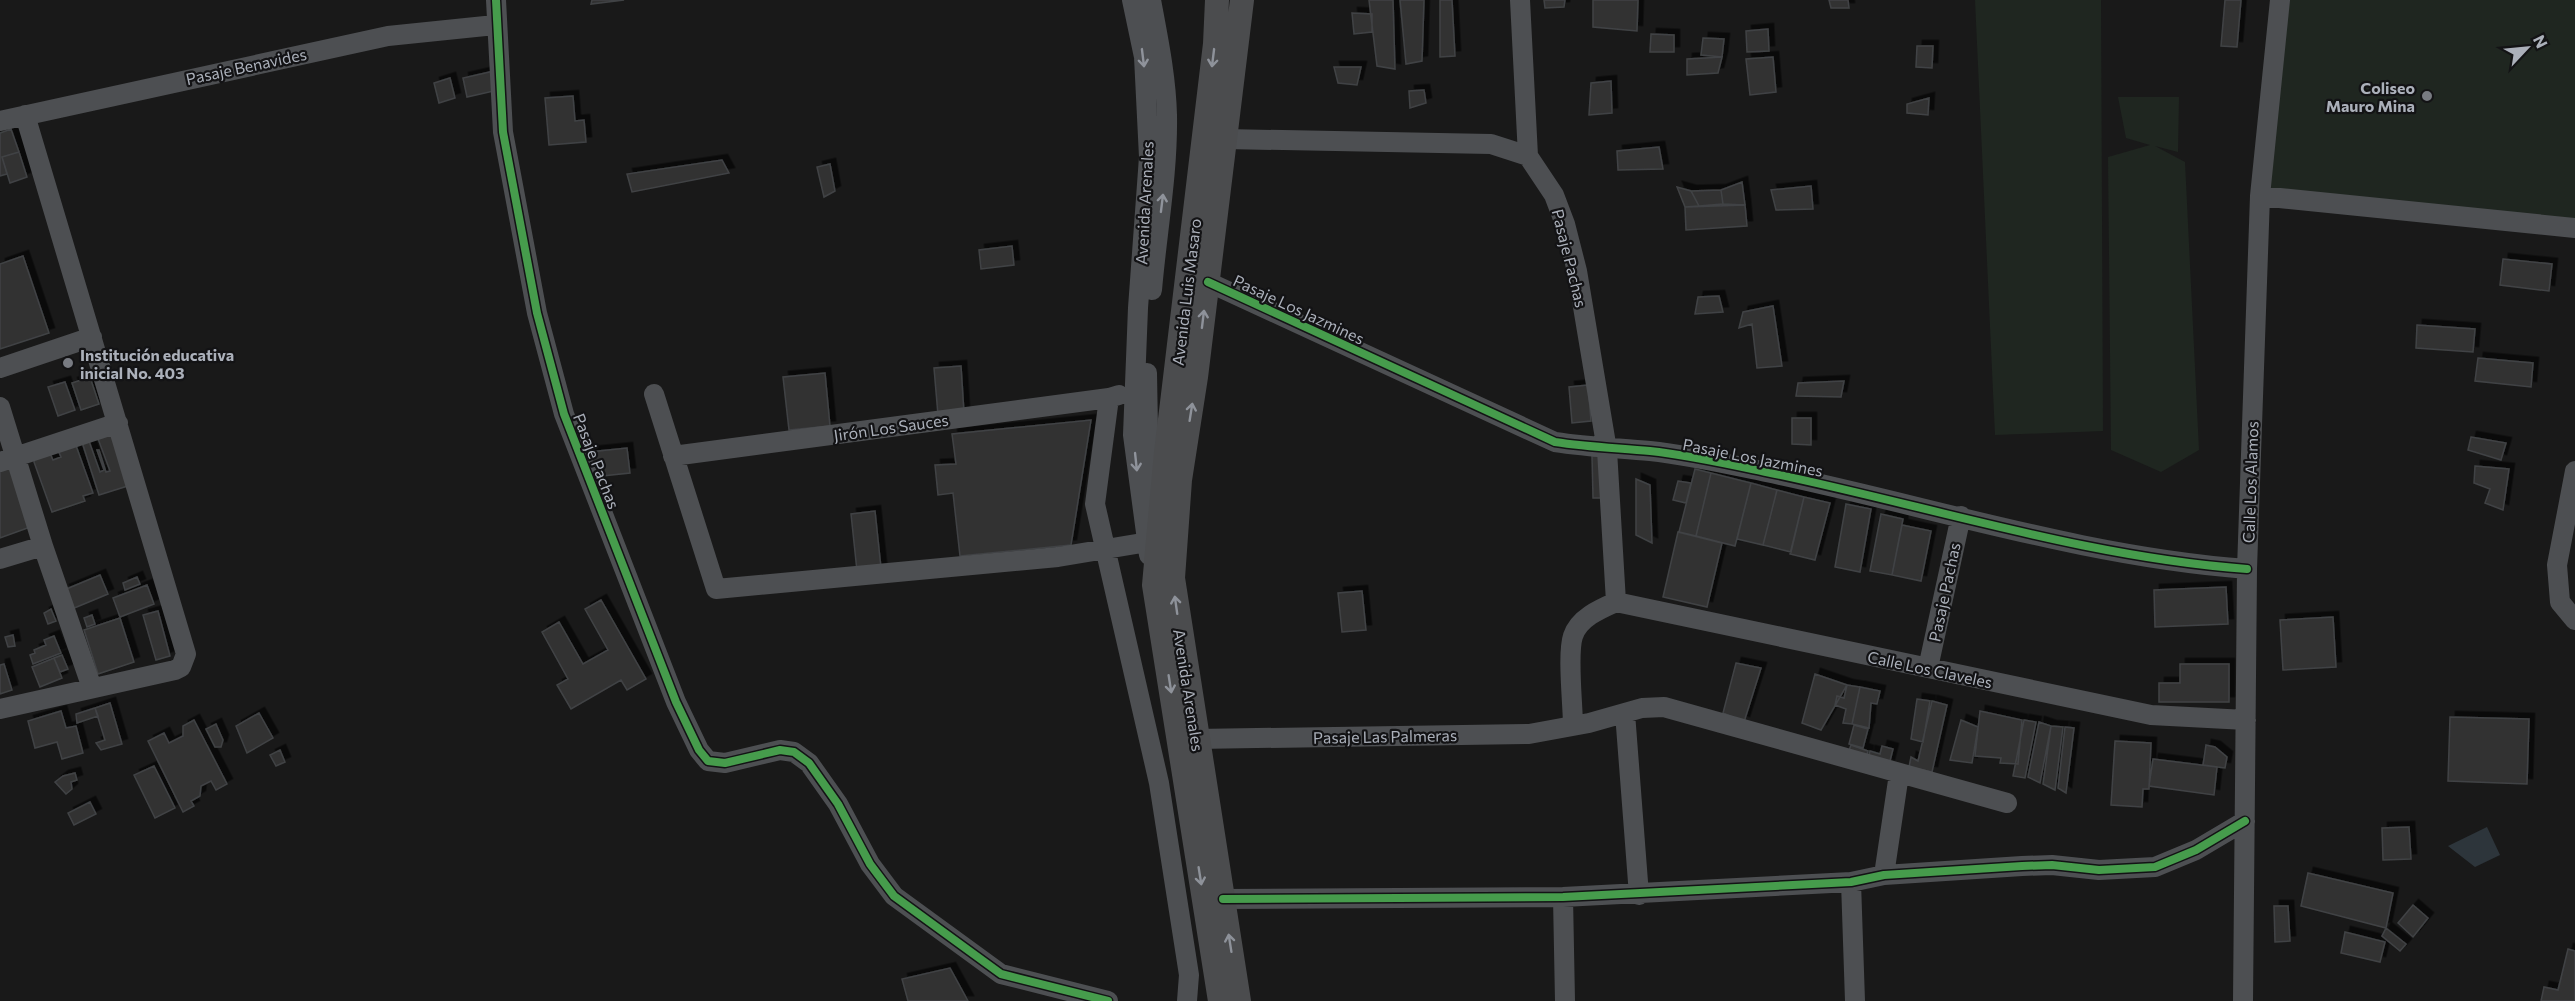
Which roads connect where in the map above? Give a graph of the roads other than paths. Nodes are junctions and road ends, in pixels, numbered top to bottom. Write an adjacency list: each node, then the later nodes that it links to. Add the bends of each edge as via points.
1 (496, 0): 8 (street, Pasaje Pachas)
2 (1132, 0): 19 (street, Avenida Arenales, one-way to 19, via 1144,57 1149,157)
3 (1151, 0): 19 (street, one-way to 3, via 1165,180 1167,114)
4 (1217, 0): 18 (main road, Avenida Luis Masaro, one-way to 18)
5 (1242, 0): 11 (main road, Avenida Luis Masaro)
6 (1520, 0): 12 (street)
7 (2280, 0): 13 (street, Calle Los Alamos)
8 (495, 26): 9 (street, Pasaje Benavides, via 388,36); 53 (street, Pasaje Pachas, via 503,132 540,324 564,414 676,702 699,750 708,761 725,763 780,750 794,752 809,763 838,804 870,864 894,896 1001,974)
9 (25, 115): 10 (street, Pasaje Benavides); 16 (street)
10 (0, 122)
11 (1225, 139): 12 (street, via 1491,144); 15 (main road, Avenida Luis Masaro)
12 (1528, 156): 24 (street, Pasaje Pachas, via 1554,195 1565,224 1577,271)
13 (2260, 196): 14 (street); 34 (street, Calle Los Alamos)
14 (2575, 228)
15 (1208, 282): 18 (main road, Avenida Luis Masaro, one-way to 15); 24 (street, Pasaje Los Jazmines, via 1555,442)
16 (92, 337): 17 (street); 23 (street)
17 (0, 368)
18 (1186, 380): 19 (street); 28 (main road, Avenida Luis Masaro); 35 (main road, Avenida Arenales, one-way to 18, via 1180,480)
19 (1141, 388): 21 (street, Jirón Los Sauces); 28 (street); 30 (street, Avenida Arenales, one-way to 30, via 1133,435)
20 (654, 394): 25 (street)
21 (1108, 398): 25 (street, Jirón Los Sauces); 32 (street, via 1095,504)
22 (0, 407): 26 (street)
23 (118, 423): 26 (street); 39 (street, via 186,654 181,667 175,670)
24 (1607, 450): 29 (street, Pasaje Los Jazmines, via 1650,451 1765,471); 36 (street, Pasaje Pachas)
25 (673, 456): 32 (street, via 716,589)
26 (8, 460): 31 (street)
27 (2575, 471): 37 (street, via 2557,565 2560,602)
28 (1161, 512): 30 (main road, Avenida Luis Masaro)
29 (1961, 516): 34 (street, Pasaje Los Jazmines, via 2065,540); 38 (street, Pasaje Pachas)
30 (1157, 541): 32 (street); 35 (main road, Avenida Luis Masaro)
31 (43, 546): 33 (street); 39 (street)
32 (1104, 550): 54 (street, via 1159,783 1189,975)
33 (0, 559)
34 (2247, 569): 42 (street, Calle Los Alamos)
35 (1163, 581): 44 (main road, Avenida Arenales, one-way to 35); 55 (main road, one-way to 55)
36 (1616, 603): 38 (street, Calle Los Claveles); 43 (street, via 1595,612 1573,636)
37 (2575, 620)
38 (1928, 668): 42 (street, Calle Los Claveles, via 2151,715)
39 (92, 688): 40 (street)
40 (0, 709)
41 (1625, 713): 43 (street, Pasaje Las Palmeras); 45 (street, Pasaje Las Palmeras, via 1664,707); 50 (street)
42 (2246, 720): 47 (street, Calle Los Alamos)
43 (1573, 726): 44 (street, Pasaje Las Palmeras, via 1529,734)
44 (1196, 739): 52 (main road, Avenida Arenales)
45 (1899, 774): 46 (street, Pasaje Las Palmeras); 48 (street)
46 (2007, 803)
47 (2245, 821): 48 (street, via 2196,850 2155,867 2099,870 2052,865); 59 (street, Calle Los Alamos)
48 (1884, 875): 49 (street)
49 (1851, 882): 50 (street); 58 (street)
50 (1639, 895): 51 (street)
51 (1563, 897): 52 (street); 57 (street)
52 (1223, 899): 56 (main road, Avenida Arenales, one-way to 52)
53 (1108, 1001)
54 (1187, 1001)
55 (1220, 1001)
56 (1239, 1001)
57 (1565, 1001)
58 (1855, 1001)
59 (2243, 1001)

